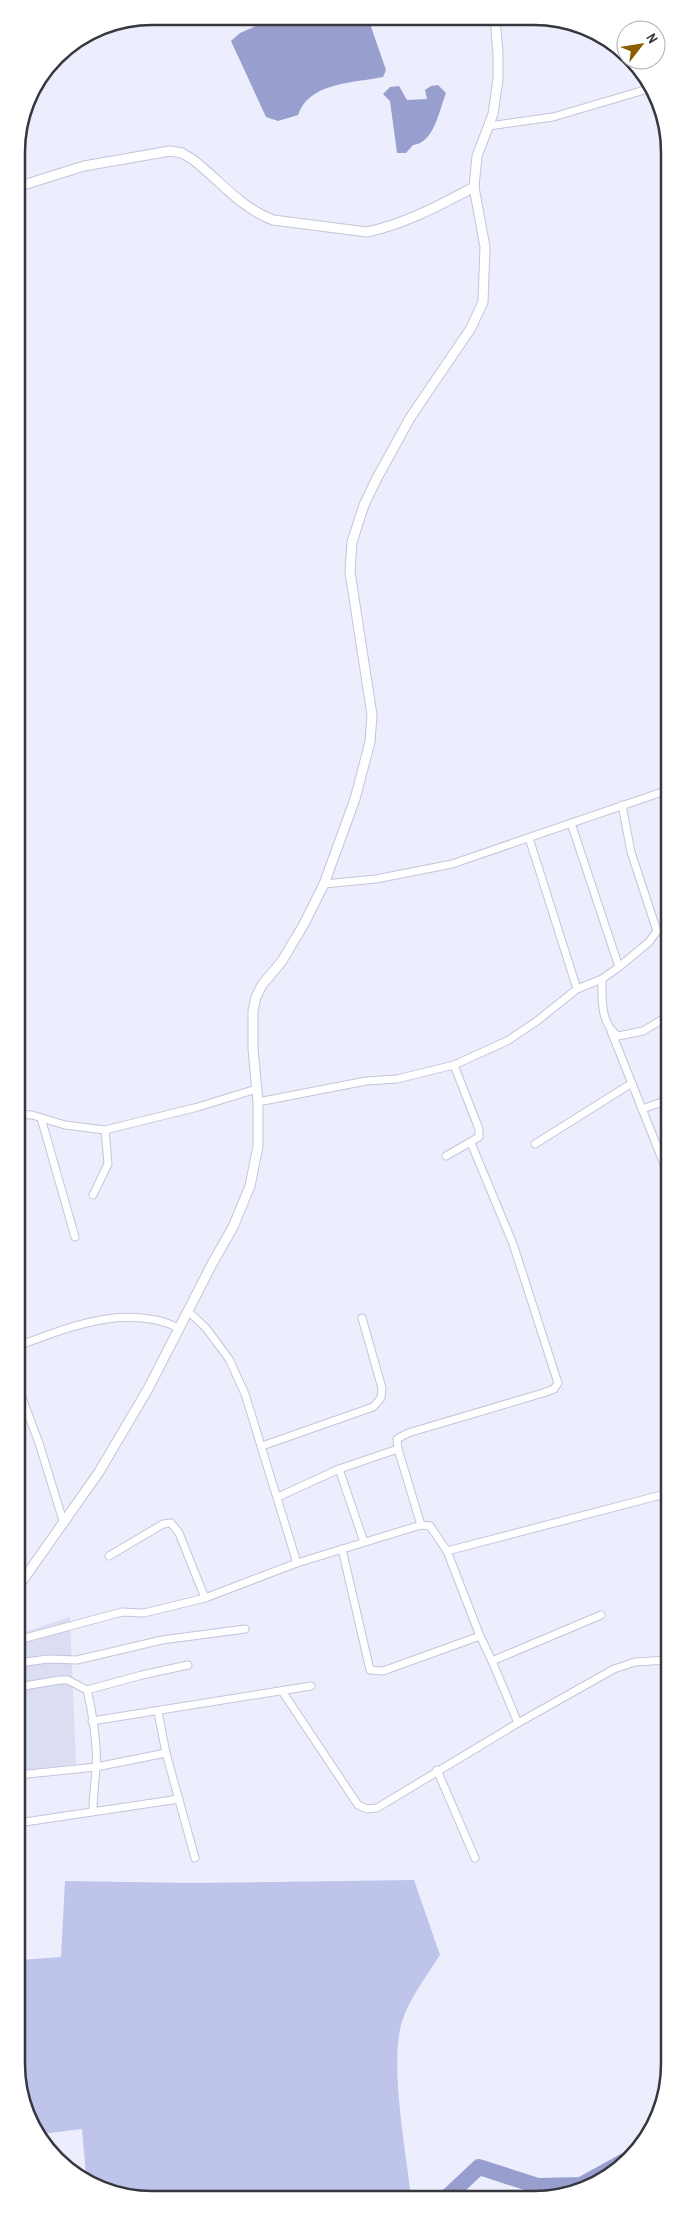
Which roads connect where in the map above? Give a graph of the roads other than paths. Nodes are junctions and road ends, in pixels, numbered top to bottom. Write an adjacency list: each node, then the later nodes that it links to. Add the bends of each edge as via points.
1 (496, 25): 3 (street, via 498,52 495,104)
2 (645, 90): 3 (street, via 554,117)
3 (489, 126): 5 (street, via 477,156)
4 (25, 184): 5 (street, via 84,166 170,151 192,159 243,205 273,220 366,232 433,209)
5 (474, 187): 10 (street, via 485,247 485,282 478,315 405,427 364,505 352,542 350,572 372,715 370,742 355,799)
6 (661, 792): 7 (street)
7 (622, 806): 8 (street); 11 (street, via 631,852 657,931)
8 (570, 823): 9 (street); 11 (street)
9 (529, 838): 10 (street, via 452,864 376,879); 13 (street)
10 (324, 884): 18 (street, via 304,924 256,997 252,1011)
11 (619, 968): 12 (street)
12 (602, 978): 13 (street); 15 (street, via 602,1004)
13 (577, 989): 16 (street, via 507,1041)
14 (661, 1020): 15 (street, via 632,1034 618,1036)
15 (611, 1031): 17 (street)
16 (454, 1066): 19 (street, via 397,1080 366,1081); 25 (street, via 479,1129 479,1137)
17 (632, 1083): 21 (street); 26 (street)
18 (256, 1089): 19 (street); 24 (street)
19 (258, 1102): 31 (street, via 258,1146 250,1186 233,1227)
20 (661, 1103): 21 (street)
21 (642, 1110): 28 (street)
22 (25, 1115): 23 (street)
23 (41, 1118): 24 (street); 30 (street)
24 (105, 1130): 29 (street, via 108,1164)
25 (471, 1143): 27 (street); 37 (street, via 513,1244 558,1383 554,1389 543,1393 408,1433 397,1438)
26 (535, 1144)
27 (446, 1156)
28 (661, 1157)
29 (93, 1195)
30 (75, 1237)
31 (188, 1311): 33 (street); 36 (street, via 206,1328 229,1359 246,1394)
32 (362, 1318): 36 (street, via 382,1388 381,1398 373,1407)
33 (180, 1328): 34 (street, via 164,1320 116,1317); 41 (street, via 104,1464)
34 (25, 1344)
35 (25, 1406): 41 (street)
36 (262, 1446): 40 (street)
37 (398, 1449): 38 (street); 42 (street)
38 (339, 1469): 40 (street); 43 (street)
39 (661, 1495): 45 (street)
40 (278, 1496): 47 (street)
41 (64, 1524): 48 (street)
42 (421, 1524): 43 (street); 45 (street, via 430,1526)
43 (364, 1542): 44 (street)
44 (342, 1549): 47 (street); 52 (street, via 370,1670 383,1671)
45 (447, 1552): 52 (street)
46 (109, 1556): 49 (street, via 163,1524 171,1523 179,1533)
47 (298, 1562): 49 (street)
48 (25, 1577)
49 (205, 1598): 53 (street, via 144,1613 122,1612)
50 (601, 1615): 55 (street)
51 (245, 1629): 56 (street, via 162,1640 77,1660 48,1659)
52 (480, 1636): 55 (street)
53 (25, 1638)
54 (661, 1660): 64 (street, via 635,1662 614,1669)
55 (492, 1661): 64 (street)
56 (25, 1663)
57 (188, 1665): 60 (street)
58 (25, 1686): 60 (street, via 68,1680)
59 (311, 1686): 61 (street)
60 (87, 1690): 63 (street)
61 (282, 1691): 62 (street); 67 (street, via 358,1805 366,1809 377,1808)
62 (158, 1712): 63 (street); 65 (street)
63 (92, 1721): 66 (street)
64 (518, 1722): 67 (street)
65 (166, 1753): 66 (street); 69 (street)
66 (96, 1767): 68 (street); 70 (street)
67 (437, 1770): 73 (street)
68 (25, 1774)
69 (179, 1799): 70 (street); 72 (street)
70 (93, 1811): 71 (street)
71 (25, 1822)
72 (194, 1858)
73 (476, 1858)

